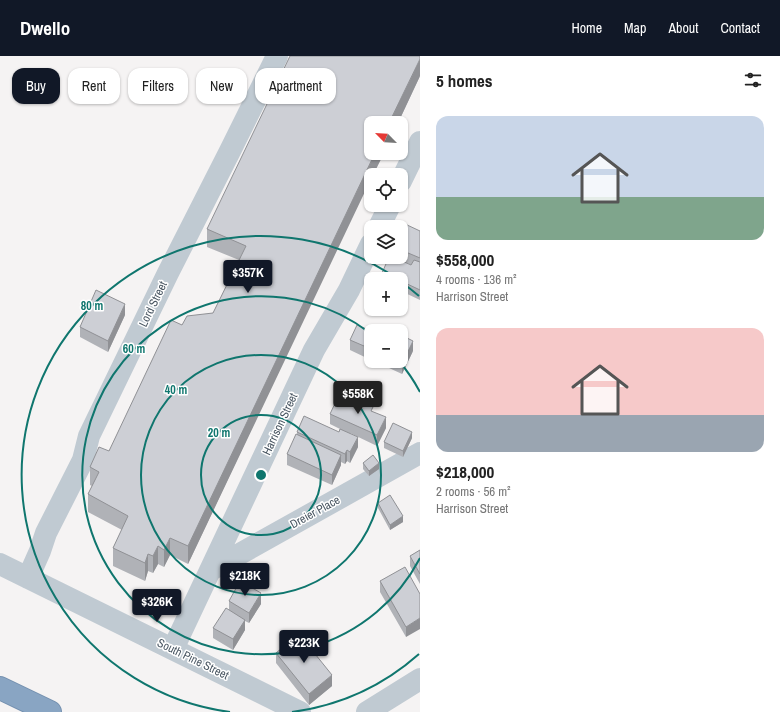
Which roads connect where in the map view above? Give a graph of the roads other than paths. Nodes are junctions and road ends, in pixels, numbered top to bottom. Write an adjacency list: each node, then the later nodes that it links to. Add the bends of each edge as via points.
1 (277, 56): 8 (street, Lord Street, via 89,436 82,460 46,533)
2 (420, 142): 3 (street)
3 (407, 168)
4 (364, 259): 7 (street, Harrison Street, via 314,350)
5 (420, 453): 7 (street, Dreier Place)
6 (0, 564): 8 (street, South Pine Street)
7 (211, 570): 9 (street, Harrison Street)
8 (28, 578): 9 (street, South Pine Street)
9 (173, 649): 13 (street, South Pine Street)
10 (420, 679): 14 (street)
11 (0, 688): 12 (highway)
12 (50, 712)
13 (300, 712)
14 (368, 712)

